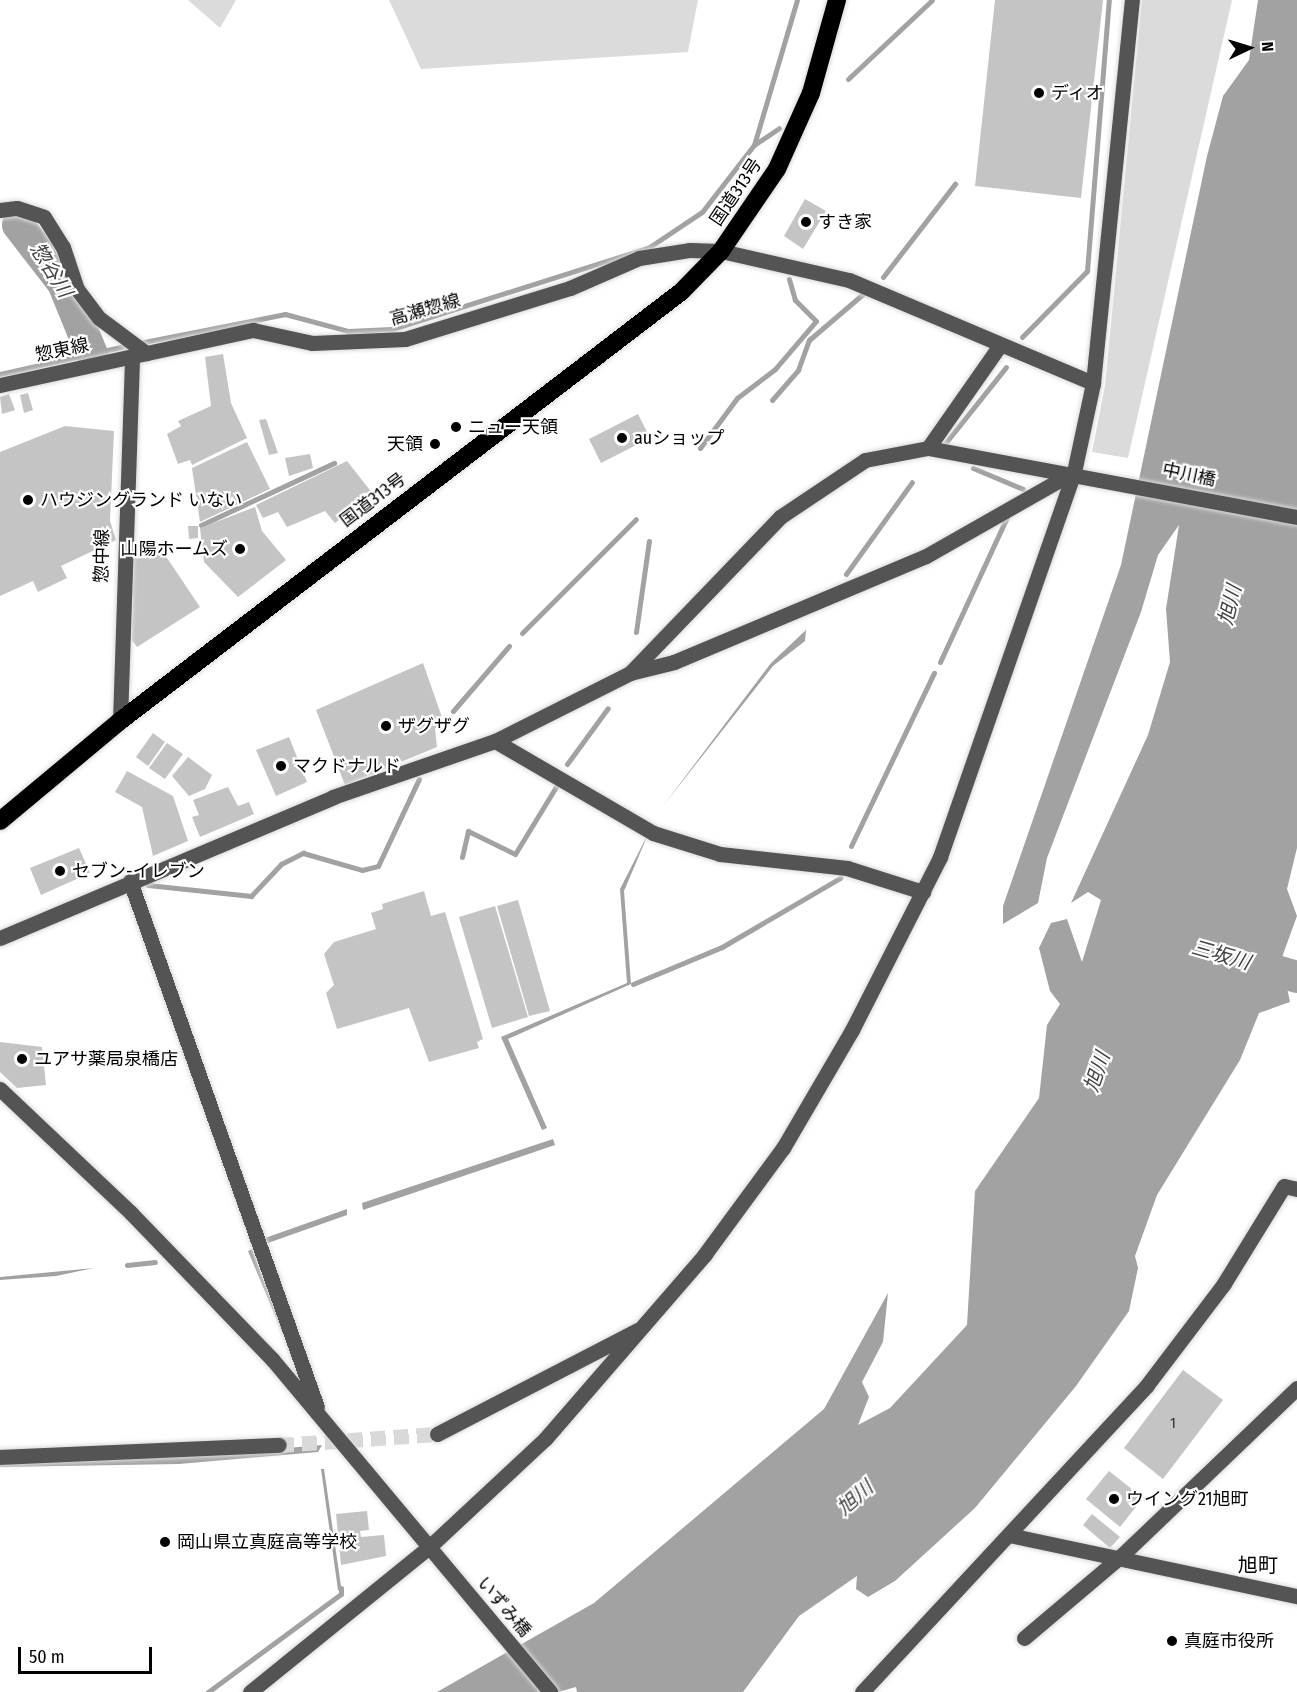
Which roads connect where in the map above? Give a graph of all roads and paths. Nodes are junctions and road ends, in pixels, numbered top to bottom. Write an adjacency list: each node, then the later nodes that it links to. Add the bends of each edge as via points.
1 (837, 0): 4 (highway, 国道313号, via 810,93 777,169)
2 (1132, 0): 7 (street)
3 (0, 210): 6 (street, via 17,208 44,217 92,308)
4 (721, 251): 5 (street, 高瀬惣線, via 849,280); 6 (street, 高瀬惣線, via 639,258 570,288 405,339 312,343 253,330); 13 (highway, 国道313号, via 681,292)
5 (1000, 345): 7 (street, 高瀬惣線); 9 (street)
6 (139, 355): 8 (street, 惣東線); 13 (street, 惣中線)
7 (1093, 383): 10 (street)
8 (0, 386)
9 (928, 448): 10 (street, 中川橋); 12 (street, 中川橋, via 865,460 780,517)
10 (1074, 471): 11 (street, 中川橋); 12 (street, via 926,556 674,662); 17 (street, via 983,741)
11 (1297, 517)
12 (630, 673): 14 (street)
13 (120, 721): 15 (highway, 国道313号)
14 (495, 741): 16 (street, via 333,796); 17 (street, via 653,833 720,854 848,868)
15 (0, 821)
16 (130, 881): 18 (street); 23 (street)
17 (923, 892): 21 (street, via 783,1148)
18 (0, 938)
19 (0, 1089): 23 (street, いずみ橋, via 140,1222 273,1359)
20 (1297, 1189): 27 (street, via 1284,1186 1223,1286 1147,1385)
21 (649, 1324): 24 (street); 28 (street, via 545,1439)
22 (1297, 1388): 29 (street)
23 (321, 1418): 28 (street, いずみ橋)
24 (437, 1434)
25 (279, 1445): 26 (street)
26 (0, 1457)
27 (1009, 1535): 29 (street); 34 (street)
28 (428, 1548): 32 (street); 33 (street, いずみ橋)
29 (1121, 1556): 30 (street); 31 (street)
30 (1297, 1596)
31 (1024, 1638)
32 (250, 1692)
33 (550, 1692)
34 (862, 1692)

